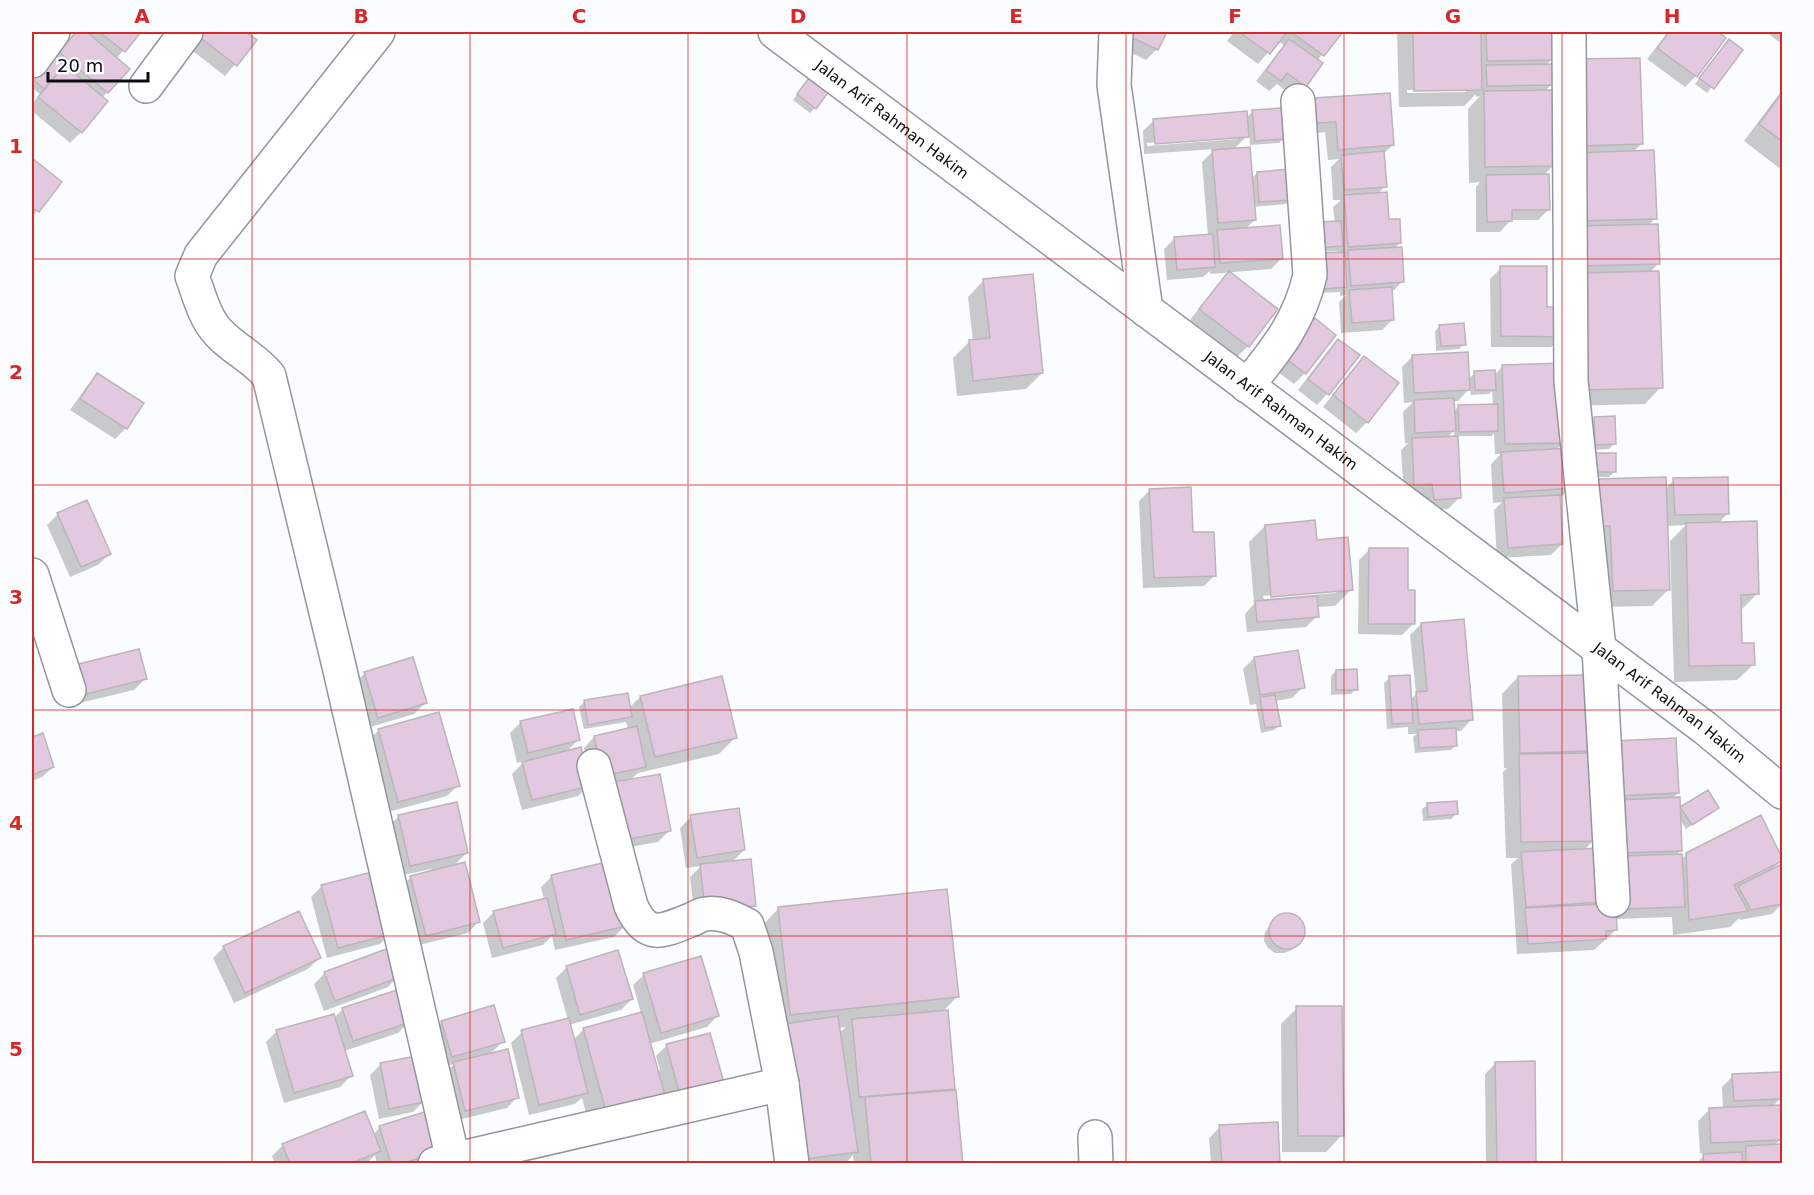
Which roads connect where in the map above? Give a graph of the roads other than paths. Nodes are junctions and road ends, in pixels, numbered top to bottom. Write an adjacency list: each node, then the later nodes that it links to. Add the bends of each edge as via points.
1 (53, 32): 7 (street)
2 (186, 32): 8 (street)
3 (378, 32): 19 (street, via 201,255 192,276 218,333 260,365 268,376 339,666)
4 (775, 32): 10 (street, Jalan Arif Rahman Hakim)
5 (1116, 32): 10 (street, via 1114,85)
6 (1569, 32): 13 (street, via 1571,381)
7 (32, 61)
8 (146, 86)
9 (1299, 101): 11 (street, via 1310,275 1305,296 1282,342)
10 (1146, 310): 11 (street, Jalan Arif Rahman Hakim)
11 (1247, 386): 13 (street, Jalan Arif Rahman Hakim)
12 (32, 575): 14 (street)
13 (1599, 650): 16 (street, Jalan Arif Rahman Hakim, via 1705,728); 17 (street)
14 (69, 690)
15 (594, 766): 18 (street, via 637,919 649,930 665,931 705,914 731,916 747,925)
16 (1782, 792)
17 (1614, 900)
18 (782, 1084): 19 (street); 20 (street)
19 (448, 1162)
20 (792, 1164)

